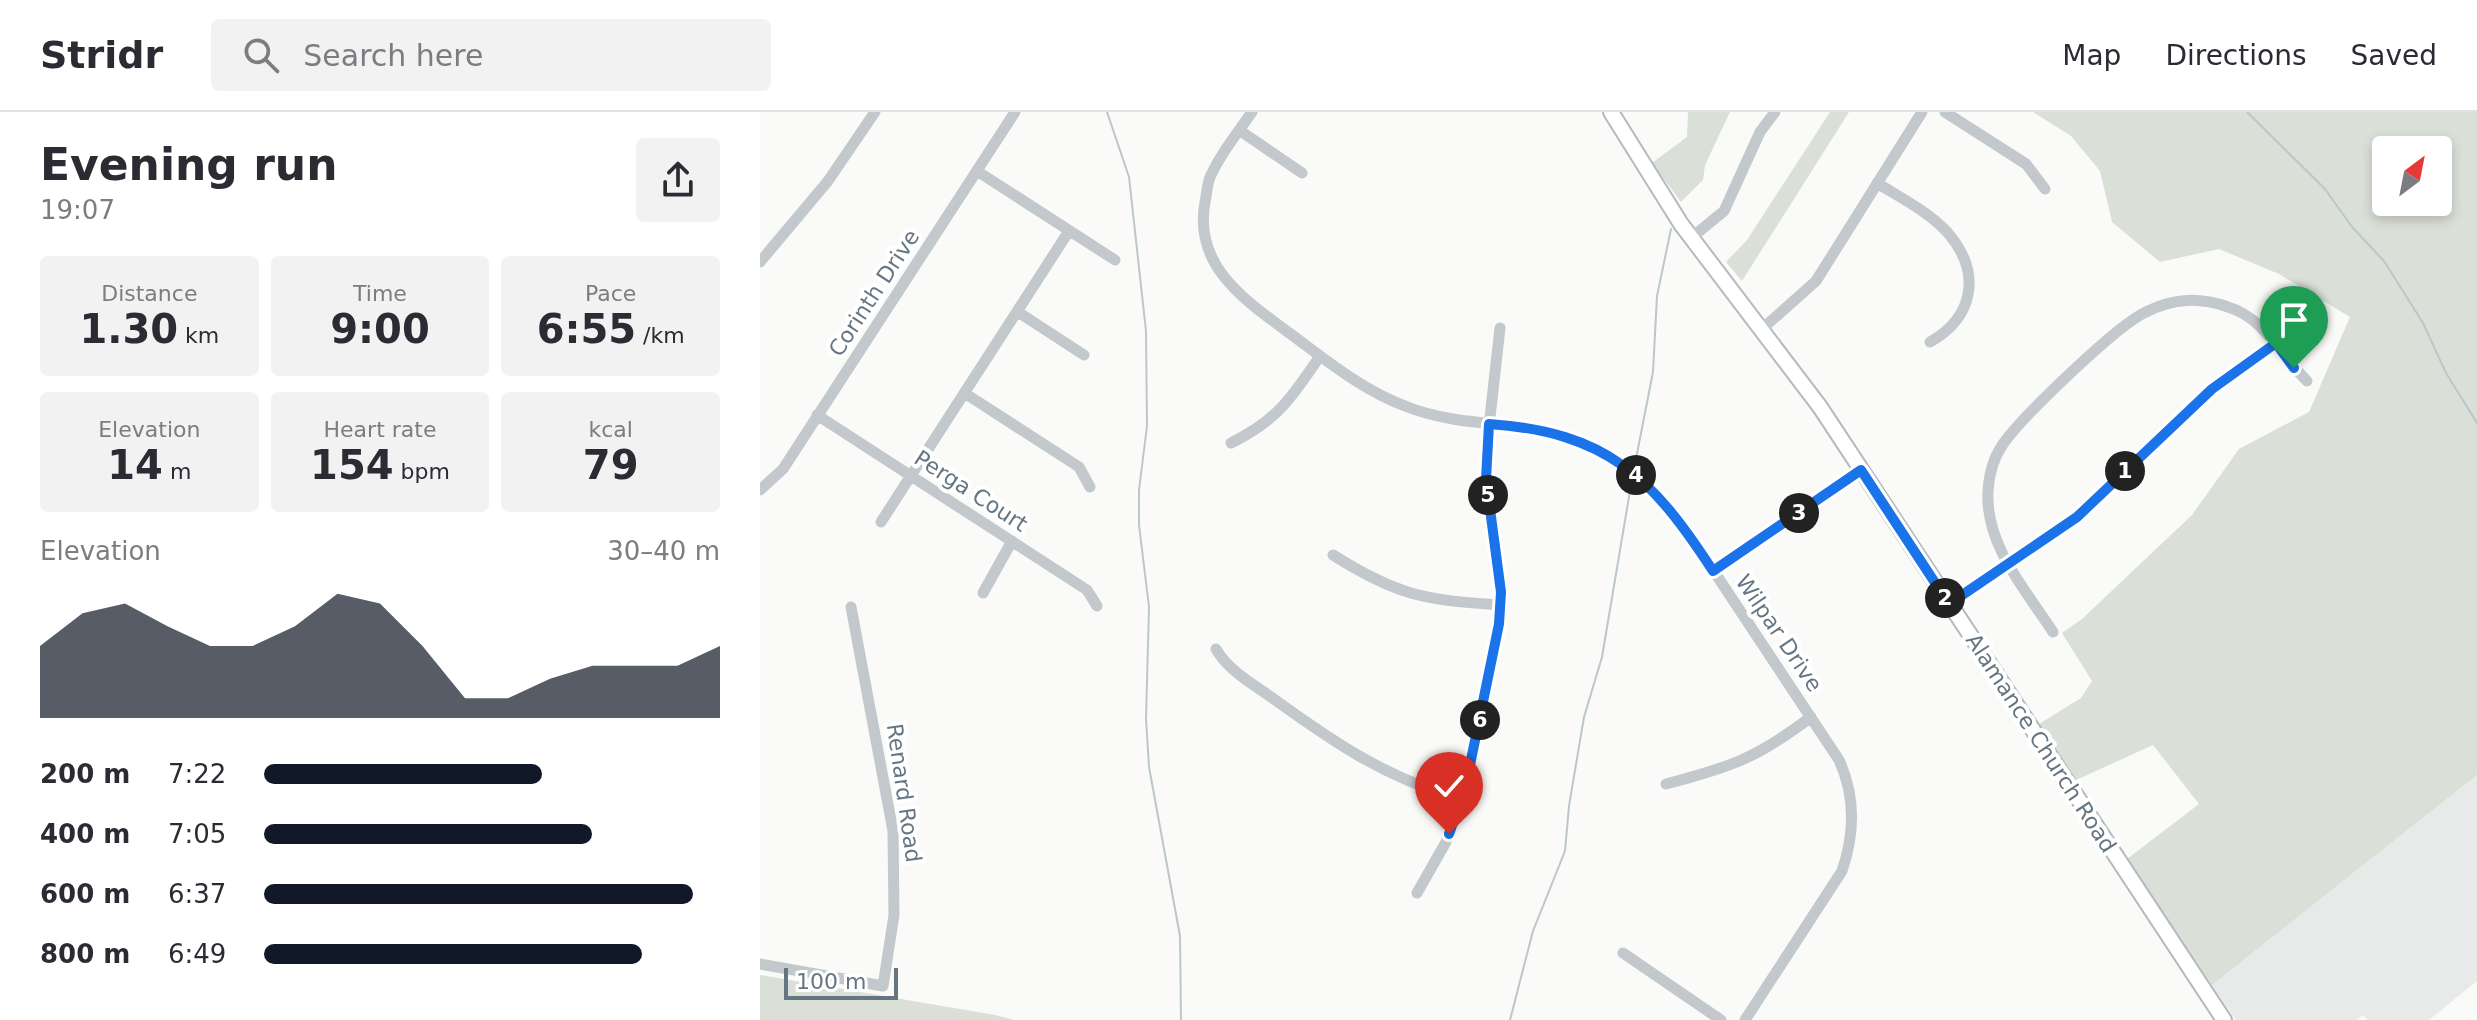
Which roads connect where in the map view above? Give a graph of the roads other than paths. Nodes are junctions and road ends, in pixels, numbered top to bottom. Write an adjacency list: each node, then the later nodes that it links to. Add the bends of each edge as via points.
1 (875, 112): 16 (street, via 828,181)
2 (1015, 112): 9 (street, Corinth Drive)
3 (1252, 112): 8 (street, Wilpar Drive)
4 (1611, 112): 14 (main road, Alamance Church Road)
5 (1775, 112): 14 (street, via 1760,132 1724,211)
6 (1922, 112): 11 (street)
7 (1945, 112): 12 (street, via 2026,164)
8 (1239, 130): 10 (street); 23 (street, Wilpar Drive, via 1210,175 1203,215 1206,246 1219,274 1240,297)
9 (977, 171): 13 (street); 26 (street, Corinth Drive)
10 (1302, 173)
11 (1877, 183): 19 (street, via 1816,281); 20 (street, via 1947,232 1963,263 1968,301 1962,317)
12 (2045, 189)
13 (1069, 231): 15 (street); 17 (street)
14 (1691, 238): 19 (main road, Alamance Church Road)
15 (1115, 260)
16 (760, 262)
17 (1018, 312): 22 (street); 25 (street)
18 (1500, 328): 27 (street)
19 (1762, 329): 29 (main road, Alamance Church Road)
20 (1930, 342)
21 (2276, 343): 24 (street); 36 (street, via 2212,389 2077,517); 36 (street, via 2249,317 2204,300 2182,299 2128,321 2019,425 1996,457 1989,511 1993,534)
22 (1084, 355)
23 (1320, 356): 27 (street, Wilpar Drive, via 1403,406); 28 (street, via 1284,407 1262,428)
24 (2307, 381)
25 (966, 394): 30 (street); 31 (street, via 1079,467)
26 (817, 415): 30 (street, Perga Court); 32 (street, Corinth Drive, via 783,469)
27 (1489, 424): 37 (street, Wilpar Drive, via 1565,437 1621,464 1668,505); 40 (street, via 1486,479)
28 (1231, 443)
29 (1861, 470): 37 (street); 39 (main road, Alamance Church Road)
30 (911, 476): 33 (street); 34 (street, Perga Court)
31 (1090, 487)
32 (760, 490)
33 (881, 522)
34 (1012, 541): 38 (street); 41 (street, Perga Court, via 1087,590)
35 (1333, 555): 40 (street, via 1403,593)
36 (2008, 563): 39 (street); 43 (street)
37 (1713, 571): 45 (street, Wilpar Drive)
38 (983, 593)
39 (1949, 604): 53 (main road, Alamance Church Road)
40 (1500, 605): 47 (street)
41 (1097, 606)
42 (851, 607): 50 (street, Renard Road, via 893,831 894,915 883,986)
43 (2053, 632)
44 (1216, 649): 47 (street, via 1234,670 1345,751 1406,782)
45 (1811, 717): 46 (street, via 1744,762); 52 (street, Wilpar Drive, via 1849,784 1849,851 1830,894)
46 (1666, 784)
47 (1461, 800): 48 (street, via 1446,842)
48 (1417, 893)
49 (1623, 953): 51 (street)
50 (760, 964)
51 (1721, 1020)
52 (1745, 1020)
53 (2224, 1020)

